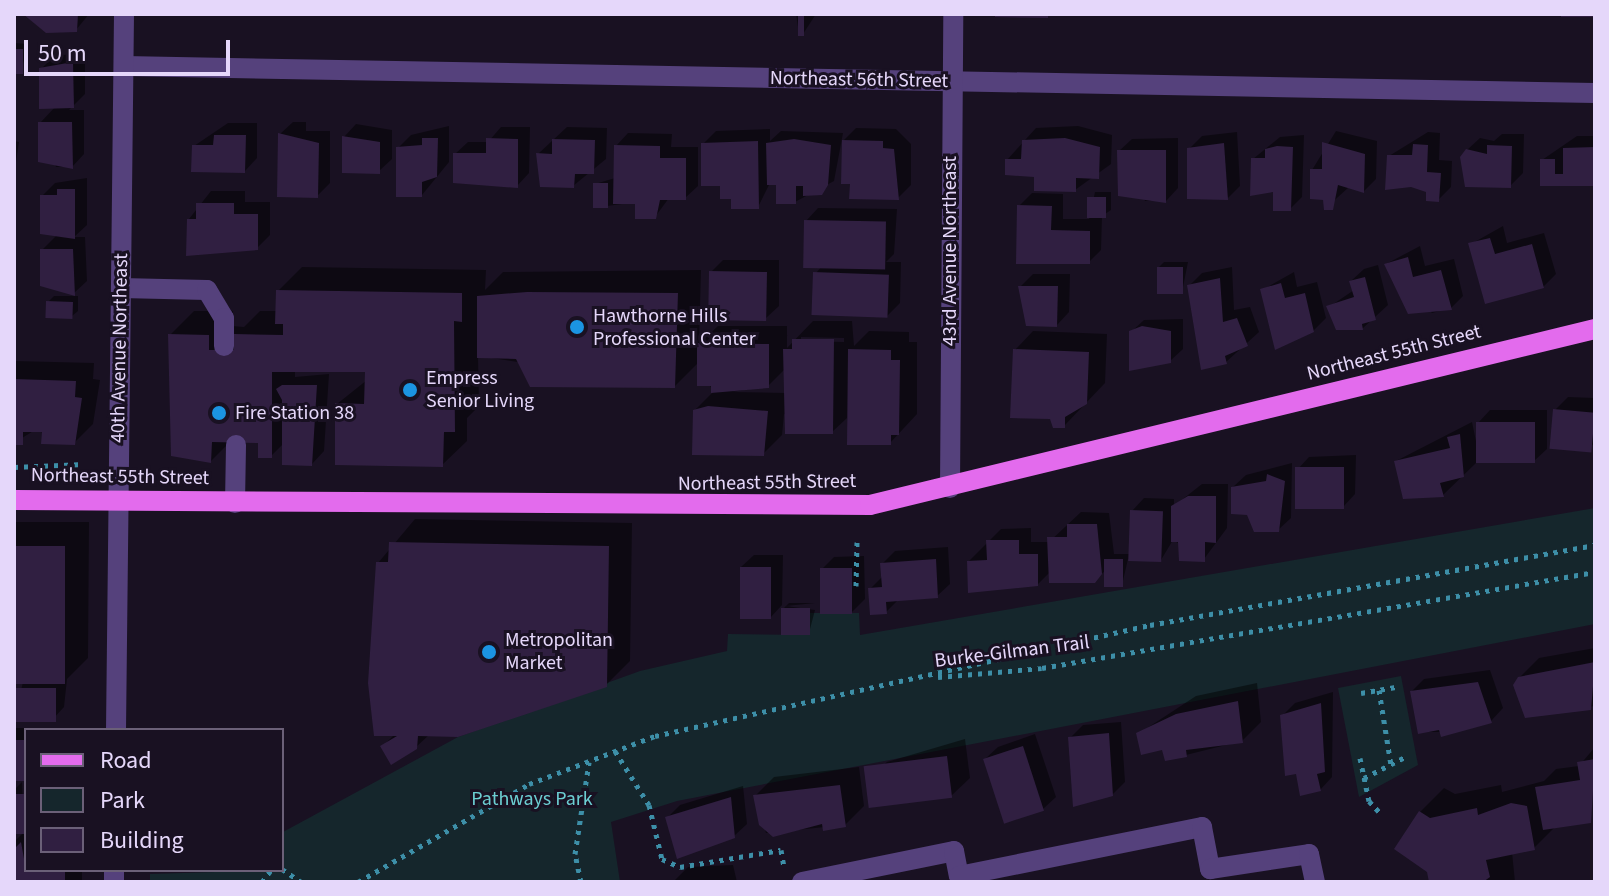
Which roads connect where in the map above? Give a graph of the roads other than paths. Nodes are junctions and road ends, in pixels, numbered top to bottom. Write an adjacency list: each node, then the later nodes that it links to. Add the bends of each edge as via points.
1 (124, 14): 3 (street, 40th Avenue Northeast)
2 (953, 14): 4 (street, 43rd Avenue Northeast)
3 (124, 66): 4 (street, Northeast 56th Street); 6 (street, 40th Avenue Northeast)
4 (952, 82): 5 (street, Northeast 56th Street); 10 (street, 43rd Avenue Northeast)
5 (1595, 93)
6 (121, 288): 8 (street, via 207,290 224,318); 12 (street, 40th Avenue Northeast)
7 (1595, 329): 10 (main road, Northeast 55th Street)
8 (224, 346)
9 (236, 445): 13 (street)
10 (950, 488): 13 (main road, Northeast 55th Street, via 802,510)
11 (14, 500): 12 (main road, Northeast 55th Street)
12 (119, 502): 13 (main road, Northeast 55th Street); 14 (street, 40th Avenue Northeast)
13 (235, 503)
14 (116, 728)
15 (802, 882): 16 (street, via 954,851 959,876 1202,827 1210,869 1309,854)
16 (1315, 882)

